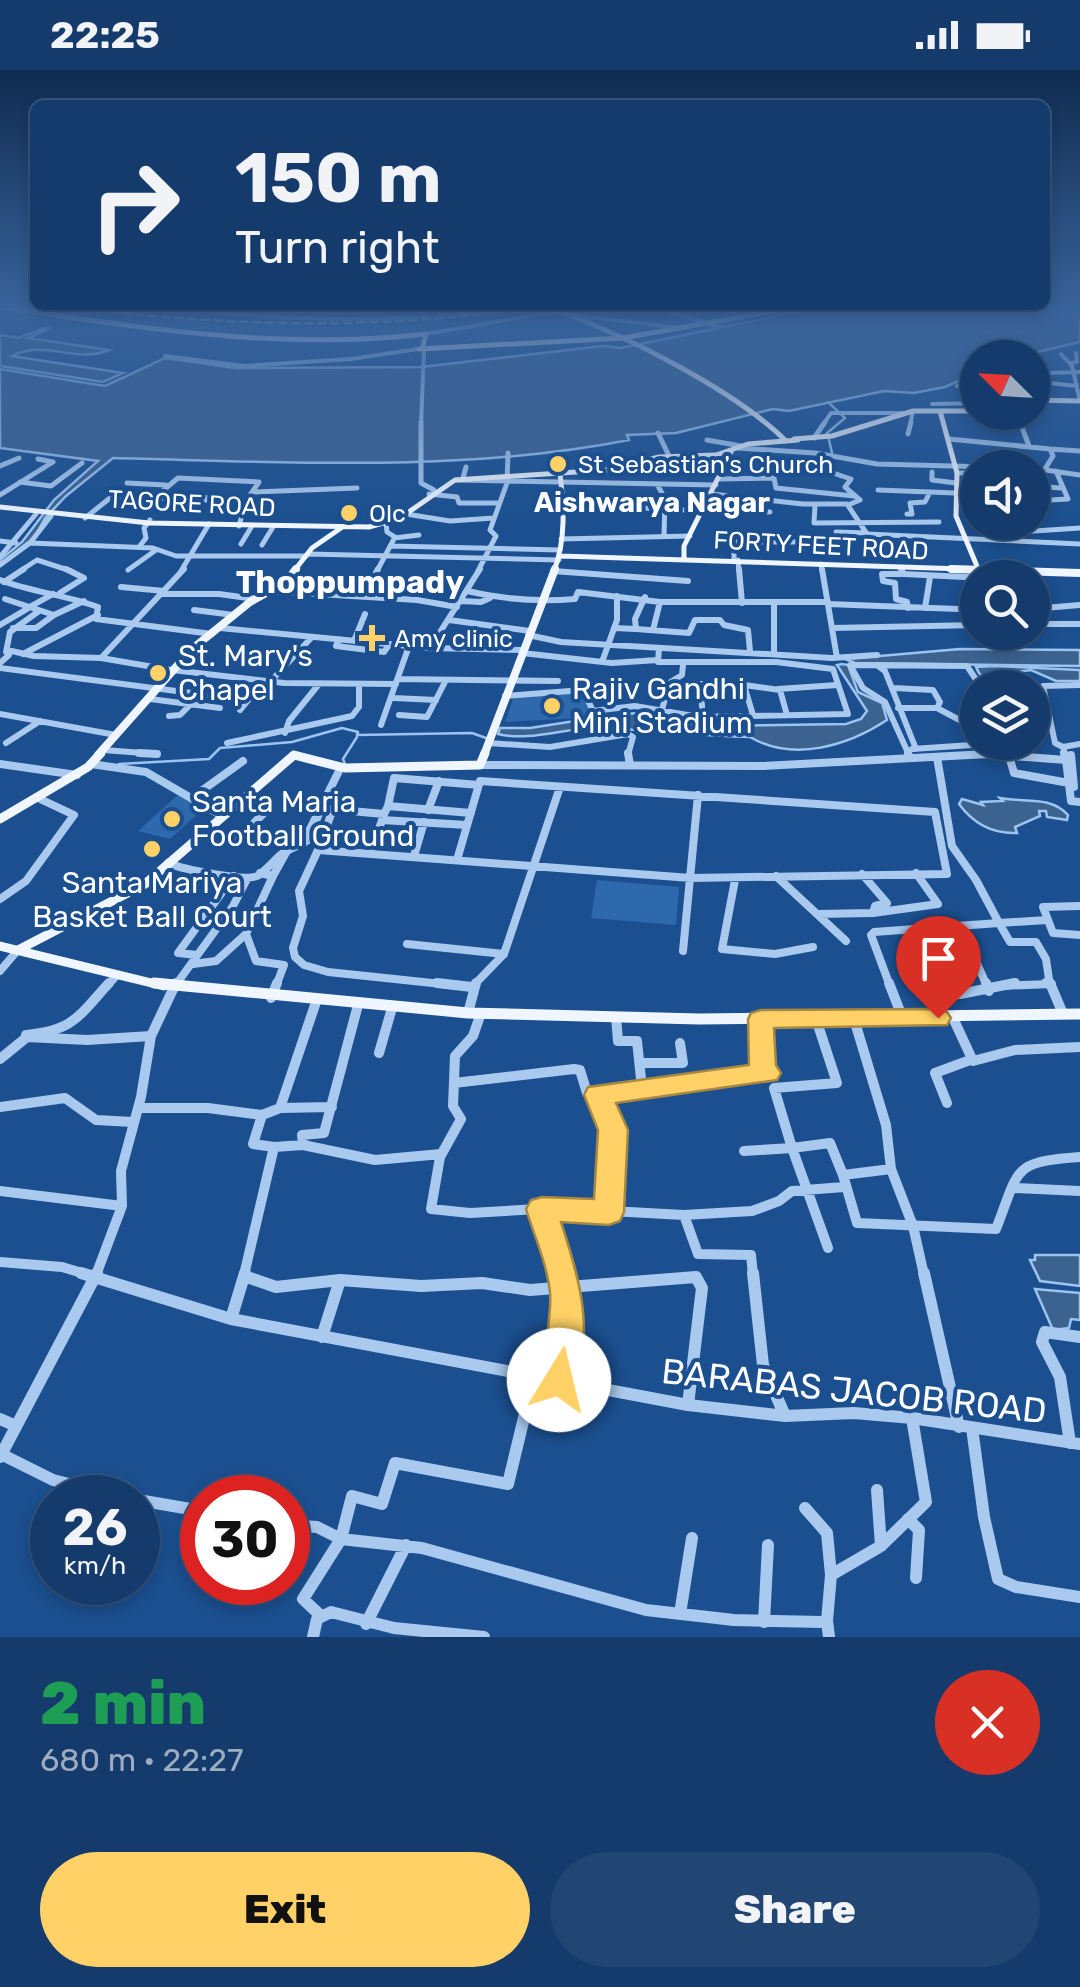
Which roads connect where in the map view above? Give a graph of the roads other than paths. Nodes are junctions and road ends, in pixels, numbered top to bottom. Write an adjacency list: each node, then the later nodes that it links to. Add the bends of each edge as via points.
1 (423, 380): 66 (street, via 419,471)
2 (698, 380): 15 (main road)
3 (1050, 384): 6 (street)
4 (960, 385): 5 (street)
5 (956, 386)
6 (1078, 390): 8 (street)
7 (1050, 400): 8 (main road)
8 (1080, 401)
9 (932, 404): 10 (street)
10 (960, 406)
11 (960, 409): 13 (main road)
12 (913, 411): 13 (main road); 14 (main road); 19 (street)
13 (940, 411): 21 (main road)
14 (903, 413): 20 (main road); 20 (street, via 827,414)
15 (767, 419): 18 (main road)
16 (1023, 430): 26 (street)
17 (658, 433): 31 (street)
18 (778, 434): 23 (main road); 24 (main road); 25 (main road)
19 (908, 434)
20 (814, 438): 23 (main road)
21 (949, 439): 26 (street); 40 (main road)
22 (707, 440): 28 (street)
23 (798, 440): 24 (main road)
24 (786, 441): 25 (main road)
25 (774, 442): 28 (main road)
26 (1029, 446): 27 (street)
27 (1054, 447): 29 (street); 36 (street)
28 (737, 448): 31 (main road); 33 (street); 52 (main road)
29 (1080, 451)
30 (508, 453): 46 (street)
31 (670, 456): 47 (main road)
32 (752, 457): 49 (street, via 763,459)
33 (831, 457): 40 (street); 73 (street, via 821,469 850,479 844,486)
34 (19, 458): 39 (street)
35 (38, 459): 51 (street, via 53,462)
36 (1050, 461)
37 (82, 463): 51 (street, via 51,486)
38 (466, 467): 50 (street)
39 (1, 470)
40 (957, 470): 41 (street); 42 (street); 55 (main road)
41 (960, 470)
42 (960, 470)
43 (1050, 470): 44 (street)
44 (1056, 471): 48 (street); 63 (street)
45 (932, 472): 55 (street, via 932,480)
46 (508, 474): 47 (main road); 50 (main road); 54 (street)
47 (560, 474): 58 (main road)
48 (1080, 475)
49 (768, 478): 52 (street); 67 (street, via 776,478 776,488)
50 (459, 479): 54 (street); 66 (main road)
51 (20, 482): 61 (street)
52 (718, 482): 56 (street); 70 (main road)
53 (127, 483): 57 (street)
54 (507, 483): 58 (street); 77 (street)
55 (956, 483): 69 (main road)
56 (657, 484): 58 (street); 82 (street)
57 (166, 485): 65 (street, via 178,478 259,482); 72 (street)
58 (561, 485): 78 (main road)
59 (1050, 487): 63 (street)
60 (0, 488): 61 (street)
61 (11, 488): 71 (street)
62 (357, 488): 65 (street)
63 (1061, 488): 75 (street, via 1069,500)
64 (878, 490): 68 (street)
65 (254, 492): 74 (street)
66 (431, 492): 77 (street); 87 (main road)
67 (809, 492): 73 (street); 79 (street)
68 (930, 492): 69 (street); 88 (street, via 924,502 910,503)
69 (955, 493): 101 (main road)
70 (712, 494): 76 (street); 84 (main road)
71 (0, 495)
72 (157, 496): 74 (street, via 188,503); 90 (street, via 110,498)
73 (854, 496): 80 (street, via 860,503)
74 (246, 501): 98 (street)
75 (1050, 501)
76 (774, 502): 79 (street); 85 (street)
77 (499, 504): 91 (street)
78 (564, 504): 82 (street); 112 (main road)
79 (811, 504): 80 (street); 93 (street, via 814,523)
80 (848, 505): 93 (street)
81 (0, 507): 86 (main road, TAGORE ROAD)
82 (666, 508): 83 (street); 108 (street)
83 (683, 510)
84 (704, 510): 85 (street); 109 (main road)
85 (770, 512): 94 (street)
86 (38, 514): 89 (main road, TAGORE ROAD); 116 (street)
87 (406, 514): 91 (street); 97 (main road)
88 (907, 514)
89 (50, 516): 90 (main road, TAGORE ROAD); 117 (street)
90 (85, 518): 92 (main road, TAGORE ROAD)
91 (494, 518): 122 (street)
92 (150, 520): 96 (main road, TAGORE ROAD); 121 (street)
93 (861, 521): 95 (street); 105 (street)
94 (772, 522)
95 (939, 522)
96 (209, 524): 98 (main road, TAGORE ROAD); 128 (street)
97 (386, 524): 102 (main road); 110 (street)
98 (238, 526): 99 (main road, TAGORE ROAD)
99 (252, 526): 100 (main road, TAGORE ROAD); 118 (street)
100 (273, 527): 102 (main road, TAGORE ROAD); 120 (street)
101 (960, 527)
102 (343, 528): 125 (main road)
103 (1080, 528): 106 (street)
104 (836, 532): 105 (street)
105 (867, 533): 111 (street)
106 (1050, 533)
107 (419, 535): 110 (street)
108 (664, 536): 109 (street); 112 (street)
109 (690, 536): 131 (main road)
110 (394, 538): 124 (street)
111 (960, 538)
112 (562, 539): 126 (main road)
113 (1025, 540): 119 (street)
114 (0, 541): 116 (street)
115 (808, 542): 132 (street, via 734,542)
116 (16, 543): 129 (street)
117 (30, 543): 121 (street); 135 (street)
118 (241, 544)
119 (1080, 544)
120 (262, 545)
121 (139, 547): 123 (street)
122 (492, 548): 124 (street); 126 (street); 130 (street)
123 (156, 550): 127 (street); 136 (street)
124 (388, 550): 125 (street); 130 (street); 153 (street)
125 (307, 555): 128 (street); 149 (main road, via 290,578)
126 (560, 555): 130 (street); 131 (main road, FORTY FEET ROAD); 137 (main road)
127 (176, 556): 128 (street); 133 (street)
128 (192, 556): 152 (street)
129 (0, 557)
130 (487, 558): 150 (street)
131 (684, 558): 132 (main road, FORTY FEET ROAD)
132 (736, 560): 134 (main road, FORTY FEET ROAD); 162 (street)
133 (167, 562)
134 (821, 564): 138 (main road, FORTY FEET ROAD); 164 (street)
135 (0, 565)
136 (128, 570)
137 (554, 571): 144 (street); 157 (main road)
138 (902, 572): 140 (main road, FORTY FEET ROAD); 143 (street); 168 (street, via 882,574)
139 (1080, 573): 141 (main road, FORTY FEET ROAD)
140 (960, 574)
141 (1050, 574)
142 (960, 575): 143 (street)
143 (930, 576): 169 (street)
144 (661, 578): 146 (street); 148 (street)
145 (2, 581): 151 (street); 151 (street, via 37,560 84,578)
146 (684, 583)
147 (121, 587): 152 (street)
148 (656, 589)
149 (269, 591): 153 (street); 159 (main road)
150 (467, 591): 155 (street); 165 (street)
151 (58, 593): 160 (street); 171 (street)
152 (162, 593): 159 (street); 180 (street)
153 (364, 596): 165 (street)
154 (618, 596): 156 (street); 157 (street, via 578,592 575,599); 186 (street)
155 (494, 597): 157 (street); 165 (street)
156 (645, 597): 161 (street); 188 (street)
157 (542, 598): 190 (main road)
158 (5, 599): 171 (street)
159 (255, 599): 177 (main road)
160 (84, 601): 174 (street, via 98,607); 176 (street)
161 (660, 602): 162 (street); 189 (street)
162 (742, 603): 163 (street)
163 (774, 603): 164 (street); 203 (street)
164 (828, 603): 168 (street); 187 (street)
165 (459, 604): 178 (street)
166 (1080, 605): 167 (street)
167 (1050, 607)
168 (908, 608): 169 (street)
169 (925, 608): 170 (street)
170 (960, 608)
171 (27, 609): 173 (street); 179 (street)
172 (194, 610): 177 (street)
173 (39, 611): 176 (street); 184 (street)
174 (98, 614): 180 (street, via 96,619); 204 (street)
175 (365, 614): 194 (street)
176 (54, 615): 184 (street, via 36,628)
177 (234, 615): 185 (main road)
178 (449, 620): 190 (street); 198 (street)
179 (0, 624)
180 (134, 624): 191 (street); 205 (street)
181 (1050, 624): 182 (street)
182 (1080, 624)
183 (960, 625): 187 (street)
184 (13, 628): 200 (street)
185 (220, 628): 191 (main road); 192 (street)
186 (614, 628): 188 (street); 196 (street)
187 (832, 628): 208 (street)
188 (636, 629): 189 (street)
189 (652, 630): 201 (street, via 689,633 695,620 720,620 749,630)
190 (529, 633): 196 (street); 202 (main road)
191 (212, 634): 212 (main road)
192 (312, 637): 193 (street); 217 (street)
193 (339, 639): 194 (street); 195 (street, via 336,646 384,652)
194 (354, 640): 195 (street)
195 (390, 644): 197 (street)
196 (607, 644): 199 (street); 209 (street)
197 (409, 646): 198 (street); 218 (street)
198 (430, 648): 202 (street)
199 (659, 648): 201 (street); 206 (street)
200 (6, 650): 204 (street); 211 (street, via 10,655)
201 (750, 651): 203 (street)
202 (522, 652): 209 (street); 214 (main road)
203 (774, 652): 208 (street)
204 (23, 654): 205 (street)
205 (101, 658): 212 (street)
206 (658, 660): 209 (street); 210 (street)
207 (877, 660): 208 (street); 208 (street); 213 (street); 227 (street)
208 (844, 661): 235 (street)
209 (602, 662)
210 (683, 664): 222 (street, via 776,662 833,669); 239 (street)
211 (0, 666): 225 (street)
212 (172, 670): 217 (street); 225 (main road)
213 (970, 670)
214 (512, 678): 215 (street); 216 (street); 228 (main road)
215 (446, 680): 218 (street); 232 (street)
216 (558, 680)
217 (266, 682): 219 (street); 238 (street)
218 (397, 682): 224 (street); 230 (street)
219 (319, 684): 224 (street); 250 (street)
220 (1050, 684): 223 (street)
221 (744, 685): 226 (street); 244 (street, via 700,684); 245 (street)
222 (837, 685): 226 (street); 242 (street, via 847,716)
223 (1080, 685)
224 (358, 687): 250 (street, via 352,716)
225 (157, 688): 229 (street); 231 (main road)
226 (778, 688): 242 (street)
227 (892, 688): 236 (street); 237 (street, via 934,690)
228 (505, 696): 239 (street, via 584,690 594,712); 252 (main road)
229 (222, 697)
230 (394, 698): 232 (street); 249 (street)
231 (150, 699): 233 (street); 251 (main road)
232 (436, 700): 241 (street, via 427,717)
233 (191, 704): 234 (street); 243 (street, via 180,716)
234 (220, 708)
235 (888, 708): 236 (street); 260 (street)
236 (899, 708): 237 (street); 257 (street)
237 (936, 708): 246 (street)
238 (240, 710)
239 (662, 710): 244 (street)
240 (0, 714): 247 (street)
241 (399, 715)
242 (786, 715): 245 (street)
243 (169, 716)
244 (703, 716): 245 (street)
245 (753, 716)
246 (960, 720)
247 (40, 721): 251 (street); 253 (street)
248 (1050, 722): 261 (street, via 1054,743)
249 (382, 725)
250 (285, 732): 254 (street)
251 (116, 735): 258 (main road)
252 (489, 740): 268 (main road); 269 (street, via 550,747 628,734)
253 (6, 743)
254 (227, 744)
255 (1080, 744): 261 (street)
256 (960, 745): 257 (street)
257 (916, 749): 260 (street)
258 (103, 750): 259 (street); 267 (main road)
259 (157, 754)
260 (908, 754): 262 (street); 269 (street, via 763,766)
261 (1069, 754): 273 (street); 280 (street)
262 (937, 756): 263 (street); 302 (street, via 950,842)
263 (960, 756)
264 (243, 760): 277 (street)
265 (1010, 760): 273 (street, via 1014,773)
266 (0, 764): 271 (street)
267 (92, 764): 271 (main road); 277 (street, via 144,771)
268 (480, 765): 269 (street); 270 (main road)
269 (630, 765)
270 (343, 768): 279 (main road, via 294,755); 281 (street)
271 (78, 775): 278 (main road)
272 (438, 781): 274 (street); 283 (street); 284 (street, via 394,778)
273 (1068, 782): 280 (street, via 1071,801)
274 (479, 785): 275 (street); 285 (street)
275 (560, 787): 276 (street); 297 (street)
276 (698, 795): 301 (street, via 935,812); 306 (street)
277 (193, 796): 286 (street)
278 (38, 798): 287 (main road); 309 (street, via 74,815 26,880)
279 (242, 798): 286 (main road); 290 (street, via 270,807)
280 (1080, 800)
281 (318, 808): 282 (street); 291 (street, via 304,843)
282 (334, 809): 284 (street); 292 (street)
283 (428, 810): 284 (street); 285 (street)
284 (385, 813): 288 (street); 293 (street)
285 (470, 814): 289 (street)
286 (222, 816): 296 (main road)
287 (0, 819)
288 (424, 822): 289 (street); 294 (street)
289 (467, 825): 295 (street)
290 (234, 843)
291 (288, 849): 298 (street); 304 (street)
292 (318, 850): 293 (street); 331 (street, via 299,891 304,916 295,957 328,972)
293 (370, 853): 294 (street)
294 (414, 856): 295 (street)
295 (457, 860): 297 (street)
296 (168, 863): 303 (street); 324 (main road, via 130,892)
297 (536, 865): 306 (street); 326 (street)
298 (260, 873): 304 (street); 307 (street)
299 (916, 873): 300 (street); 301 (street); 311 (street, via 938,904)
300 (862, 874): 305 (street); 311 (street, via 886,903)
301 (947, 874): 302 (street)
302 (972, 875): 314 (street)
303 (234, 876): 307 (street); 327 (street, via 178,952)
304 (273, 876): 317 (street)
305 (776, 876): 308 (street); 312 (street)
306 (692, 878): 308 (street); 325 (street)
307 (247, 879): 327 (street)
308 (735, 880): 322 (street, via 722,949 774,954)
309 (0, 899)
310 (1080, 906): 313 (street, via 1044,906)
311 (874, 913): 312 (street)
312 (817, 914): 319 (street)
313 (1047, 920): 314 (street); 318 (street, via 1054,934)
314 (999, 923): 315 (street); 330 (street, via 1010,942 1036,942)
315 (960, 926): 316 (street); 323 (street)
316 (912, 929): 323 (street, via 922,950); 348 (street, via 871,935)
317 (246, 934): 327 (street, via 216,961); 335 (street, via 256,961 284,965)
318 (1080, 934)
319 (846, 941)
320 (407, 944): 326 (street)
321 (0, 946): 324 (main road)
322 (813, 947)
323 (970, 947): 333 (street)
324 (18, 950): 328 (street); 329 (main road)
325 (684, 951)
326 (504, 954): 331 (street)
327 (195, 960): 332 (street)
328 (0, 971)
329 (117, 976): 332 (main road); 350 (street, via 70,1025)
330 (1051, 984): 333 (street, via 1008,982); 342 (street)
331 (472, 987): 339 (street)
332 (173, 988): 335 (main road); 349 (street)
333 (990, 991): 334 (street)
334 (960, 994)
335 (271, 998): 336 (main road)
336 (316, 1002): 337 (main road); 366 (street)
337 (358, 1005): 338 (main road); 364 (street)
338 (392, 1008): 339 (main road); 353 (street)
339 (468, 1013): 340 (main road)
340 (482, 1013): 343 (main road); 358 (street, via 455,1056)
341 (1080, 1014): 342 (main road)
342 (1064, 1016): 344 (main road)
343 (616, 1017): 345 (main road); 356 (street, via 618,1041 637,1041)
344 (953, 1018): 348 (main road); 355 (street)
345 (761, 1019): 346 (main road); 357 (street)
346 (816, 1019): 347 (main road); 360 (street, via 837,1082)
347 (854, 1019): 348 (main road); 375 (street, via 886,1126)
348 (902, 1019)
349 (151, 1036): 350 (street); 365 (street)
350 (22, 1038): 354 (street)
351 (680, 1043): 356 (street, via 683,1063)
352 (1080, 1047): 355 (street)
353 (379, 1053)
354 (0, 1059)
355 (970, 1060): 362 (street, via 934,1073)
356 (640, 1063): 359 (street)
357 (768, 1073): 359 (street); 360 (street)
358 (454, 1083): 361 (street, via 574,1069 587,1093); 373 (street, via 453,1106 461,1119)
359 (642, 1088): 361 (street)
360 (774, 1088): 371 (street)
361 (598, 1095): 383 (street, via 613,1130)
362 (947, 1103)
363 (0, 1107): 368 (street, via 65,1098 96,1120)
364 (332, 1107): 366 (street); 369 (street, via 324,1133 302,1135)
365 (138, 1108): 367 (street); 368 (street)
366 (280, 1108): 367 (street)
367 (262, 1114): 370 (street, via 253,1144)
368 (133, 1122): 381 (street, via 121,1171)
369 (303, 1144): 370 (street); 373 (street, via 375,1160)
370 (274, 1147): 388 (street)
371 (792, 1148): 372 (street); 376 (street, via 830,1142); 377 (street)
372 (744, 1150)
373 (442, 1154): 382 (street, via 431,1210)
374 (1080, 1157): 378 (street, via 1035,1160 1019,1170)
375 (891, 1169): 376 (street); 385 (street)
376 (843, 1181): 377 (street); 385 (street, via 856,1223)
377 (807, 1188): 384 (street, via 752,1211); 386 (street)
378 (1014, 1188): 380 (street); 385 (street, via 996,1228)
379 (0, 1191): 381 (street)
380 (1080, 1191)
381 (122, 1206): 389 (street)
382 (542, 1209): 383 (street); 391 (street)
383 (609, 1212): 384 (street)
384 (684, 1215): 398 (street, via 698,1254 752,1255 763,1365)
385 (913, 1226): 402 (street)
386 (828, 1248)
387 (0, 1262): 389 (street, BARABAS JACOB ROAD, via 62,1267)
388 (244, 1276): 390 (street, via 276,1286); 392 (street)
389 (94, 1279): 392 (street, BARABAS JACOB ROAD); 401 (street)
390 (340, 1280): 391 (street); 394 (street)
391 (566, 1290): 396 (street); 397 (street, via 696,1278 702,1288)
392 (231, 1320): 394 (street, BARABAS JACOB ROAD)
393 (1080, 1337): 403 (street, via 1044,1332 1042,1342 1052,1354)
394 (322, 1338): 395 (street, BARABAS JACOB ROAD)
395 (534, 1376): 396 (street, BARABAS JACOB ROAD); 411 (street, via 508,1484 394,1463 382,1504 352,1496)
396 (559, 1380): 397 (street, BARABAS JACOB ROAD)
397 (688, 1405): 398 (street, BARABAS JACOB ROAD)
398 (784, 1416): 399 (street, BARABAS JACOB ROAD)
399 (912, 1418): 402 (street, BARABAS JACOB ROAD); 408 (street, via 926,1502)
400 (0, 1420): 401 (street)
401 (16, 1426): 404 (street)
402 (966, 1428): 403 (street, BARABAS JACOB ROAD); 417 (street, via 998,1579)
403 (1075, 1444)
404 (1, 1456): 405 (street)
405 (42, 1475)
406 (877, 1490): 414 (street)
407 (805, 1508): 415 (street, via 826,1533)
408 (908, 1519): 414 (street); 416 (street, via 918,1530)
409 (310, 1526): 411 (street)
410 (692, 1538): 418 (street)
411 (340, 1539): 412 (street); 419 (street, via 304,1599)
412 (406, 1545): 418 (street); 422 (street)
413 (768, 1546): 421 (street)
414 (880, 1546): 415 (street)
415 (831, 1575): 420 (street)
416 (916, 1578)
417 (1080, 1597)
418 (680, 1614): 421 (street)
419 (321, 1616): 422 (street, via 331,1612); 423 (street)
420 (827, 1621): 421 (street); 425 (street)
421 (764, 1622)
422 (366, 1624): 424 (street)
423 (313, 1637)
424 (484, 1637)
425 (829, 1637)

